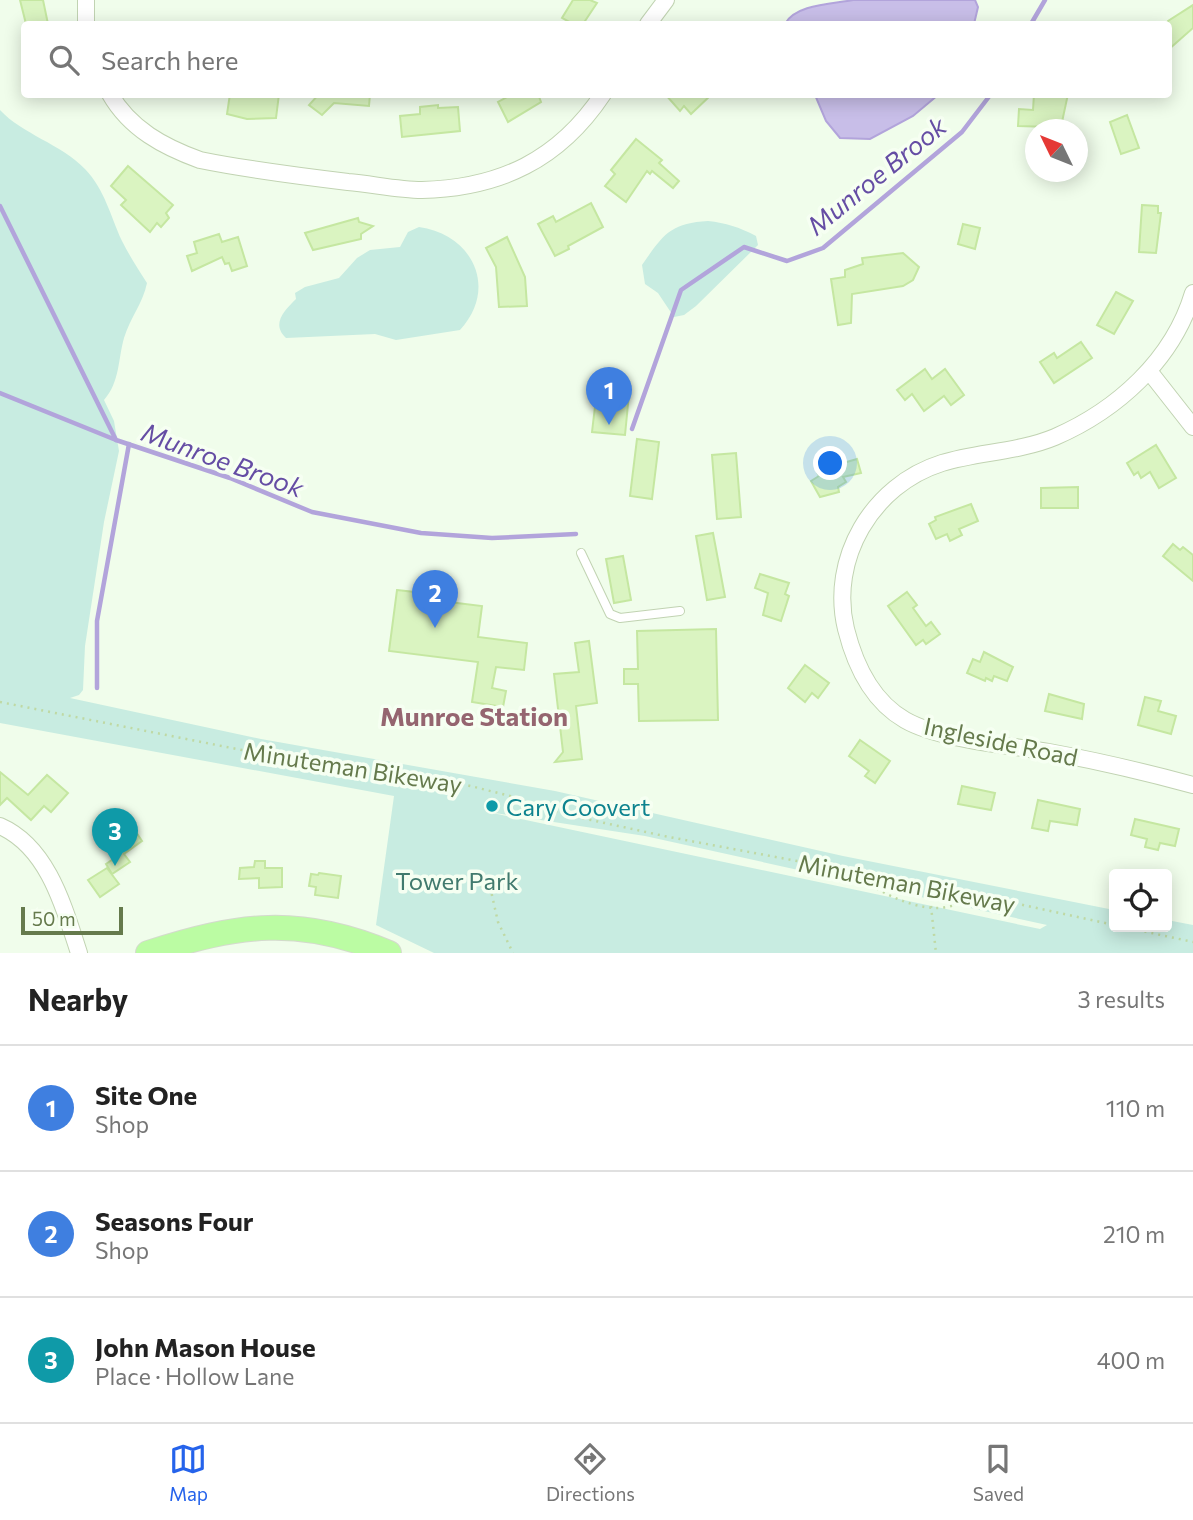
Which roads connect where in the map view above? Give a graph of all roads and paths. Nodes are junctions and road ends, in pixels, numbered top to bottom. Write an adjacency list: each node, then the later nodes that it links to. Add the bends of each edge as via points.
1 (86, 0): 3 (street)
2 (666, 0): 4 (street)
3 (86, 21)
4 (650, 21)
5 (113, 98): 6 (street, via 138,128 170,149 200,160 420,190 509,176 566,138)
6 (600, 98)
7 (1193, 293): 8 (street, Ingleside Road, via 1178,328)
8 (1149, 371): 9 (street); 13 (street, Ingleside Road, via 1119,401 1052,438 942,463 905,481 876,507 852,546 843,575 842,610 862,673 874,692 905,720 975,740 1081,758)
9 (1193, 427)
10 (581, 553): 11 (lane, via 610,614 620,618)
11 (680, 611)
12 (0, 702): 15 (path, Minuteman Bikeway, via 257,753 435,776 572,816)
13 (1193, 785)
14 (0, 826): 22 (street, via 17,833 37,855 55,887)
15 (850, 872): 17 (path, Minuteman Bikeway); 18 (path, via 897,901)
16 (475, 883): 25 (path, via 491,891 498,922)
17 (972, 894): 18 (path, via 965,901); 19 (path, Minuteman Bikeway)
18 (930, 906): 26 (path)
19 (1109, 924)
20 (1147, 932): 21 (path)
21 (1193, 942)
22 (79, 953)
23 (148, 953): 24 (main road, via 240,928 274,928 330,932)
24 (389, 953)
25 (513, 953)
26 (936, 953)

